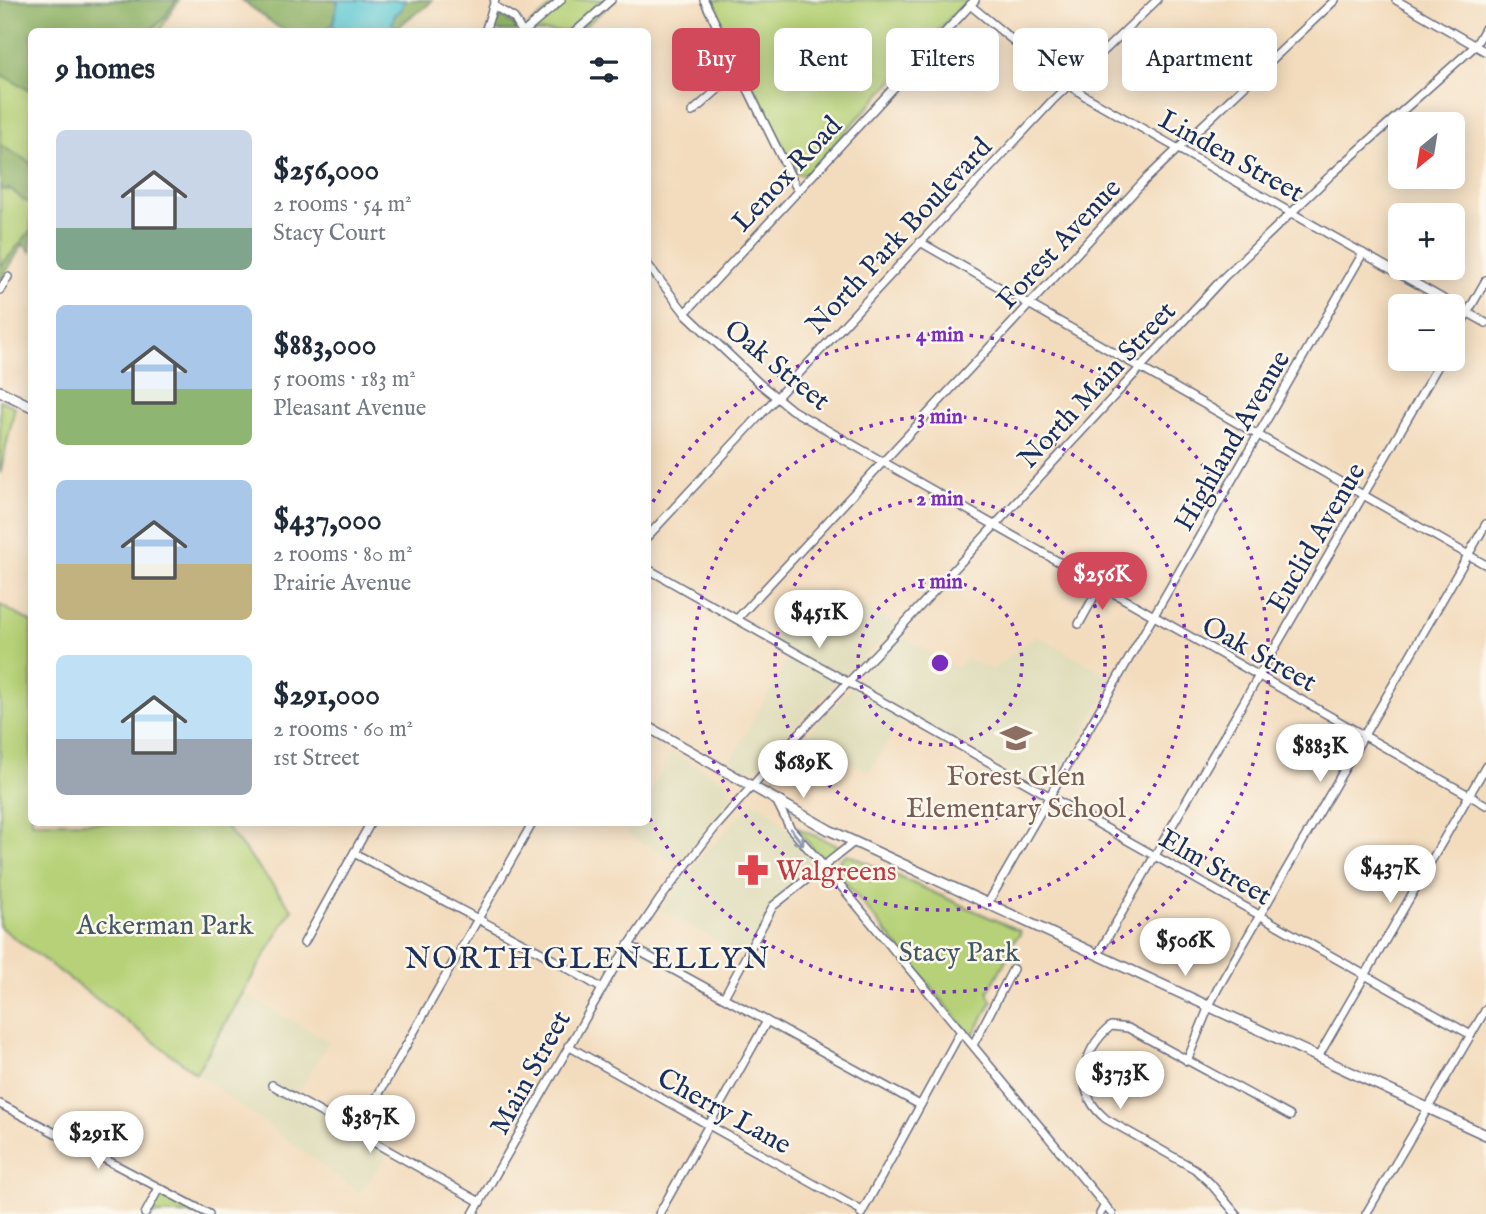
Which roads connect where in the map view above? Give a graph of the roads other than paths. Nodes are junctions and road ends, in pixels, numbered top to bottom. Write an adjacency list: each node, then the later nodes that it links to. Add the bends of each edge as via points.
1 (561, 0): 12 (street)
2 (611, 0): 13 (street)
3 (704, 0): 14 (street)
4 (1157, 0): 16 (street, North Park Boulevard)
5 (1335, 0): 24 (street, Forest Avenue)
6 (1396, 0): 17 (street)
7 (973, 2): 15 (street, Linden Street); 25 (street, Lenox Road)
8 (495, 3): 10 (street); 11 (street)
9 (1486, 27): 17 (street, North Main Street)
10 (486, 28)
11 (520, 28)
12 (528, 28)
13 (580, 28)
14 (718, 28)
15 (1013, 37)
16 (1108, 46)
17 (1475, 46): 18 (street); 26 (street, North Main Street)
18 (1486, 52)
19 (716, 91): 23 (street)
20 (749, 91): 25 (street)
21 (1061, 91): 27 (street, North Park Boulevard)
22 (1078, 91): 24 (street, Linden Street)
23 (692, 112)
24 (1178, 149): 26 (street, Linden Street); 33 (street, Forest Avenue)
25 (798, 191): 34 (street, Lenox Road)
26 (1290, 212): 28 (street, Linden Street); 38 (street, North Main Street)
27 (920, 242): 33 (street); 41 (street, North Park Boulevard)
28 (1363, 253): 35 (street, Linden Street); 43 (street, Highland Avenue)
29 (651, 269): 34 (street, Oak Street)
30 (8, 277): 32 (street)
31 (1486, 280): 35 (street)
32 (0, 290)
33 (1029, 305): 38 (street); 44 (street, Forest Avenue)
34 (685, 313): 41 (street, Oak Street)
35 (1468, 313): 36 (street); 37 (street, Linden Street)
36 (1465, 318)
37 (1486, 323)
38 (1139, 368): 43 (street); 47 (street, North Main Street)
39 (1435, 371): 45 (street, Euclid Avenue)
40 (0, 391): 42 (main road)
41 (776, 397): 44 (street, Oak Street); 48 (street, North Park Boulevard)
42 (28, 405)
43 (1258, 435): 45 (street); 53 (street, Highland Avenue)
44 (884, 463): 47 (street, Oak Street); 54 (street, Forest Avenue)
45 (1363, 495): 49 (street); 56 (street, Euclid Avenue)
46 (1486, 524): 49 (street)
47 (993, 527): 52 (street, Oak Street); 57 (street, North Main Street)
48 (651, 533)
49 (1468, 555): 50 (street); 59 (street)
50 (1486, 565)
51 (651, 571): 54 (street, Elm Street)
52 (1100, 586): 53 (street, Oak Street); 55 (street)
53 (1153, 617): 56 (street, Oak Street); 63 (street, Highland Avenue)
54 (737, 620): 57 (street, Elm Street)
55 (1079, 624)
56 (1258, 676): 59 (street, Oak Street); 70 (street, Euclid Avenue)
57 (848, 682): 61 (street, North Main Street); 63 (street, Elm Street)
58 (651, 729): 61 (main road)
59 (1364, 736): 62 (street, Oak Street); 73 (street)
60 (1486, 766): 62 (street)
61 (752, 786): 64 (main road); 76 (street, Main Street, via 691,857)
62 (1469, 796): 65 (street, Oak Street); 79 (street)
63 (1050, 797): 70 (street, Elm Street); 72 (street, Highland Avenue)
64 (777, 802): 68 (main road); 71 (street, one-way to 71, via 790,828)
65 (1486, 805)
66 (369, 826): 69 (street)
67 (531, 826): 74 (street)
68 (854, 842): 71 (street); 72 (main road)
69 (354, 853): 74 (street); 75 (street)
70 (1155, 856): 73 (street, Elm Street); 77 (street, Euclid Avenue)
71 (823, 867): 81 (street, via 773,906); 85 (street)
72 (988, 903): 77 (main road)
73 (1260, 916): 79 (street, Elm Street); 82 (street)
74 (478, 919): 80 (street); 97 (street)
75 (304, 943)
76 (628, 945): 80 (street, Main Street); 81 (street)
77 (1098, 954): 82 (main road)
78 (1013, 969): 87 (street)
79 (1365, 975): 86 (street, Elm Street); 89 (street)
80 (601, 988): 88 (street, Main Street)
81 (723, 997): 84 (street)
82 (1209, 1006): 89 (main road); 90 (street)
83 (1486, 1009): 86 (street)
84 (767, 1021): 93 (street); 96 (street)
85 (961, 1031): 87 (street); 93 (street)
86 (1471, 1035): 94 (street)
87 (972, 1045): 101 (street)
88 (568, 1046): 96 (street, Cherry Lane); 100 (street, Main Street)
89 (1318, 1057): 94 (main road)
90 (1187, 1061): 95 (street); 109 (street, via 1128,1028 1111,1026 1098,1036 1086,1059 1084,1090 1100,1115 1195,1169)
91 (272, 1085): 97 (street)
92 (0, 1105): 99 (street)
93 (919, 1105): 102 (street)
94 (1428, 1108): 98 (main road); 110 (street)
95 (1290, 1116)
96 (709, 1126): 102 (street, Cherry Lane); 106 (street)
97 (357, 1132): 100 (street)
98 (1486, 1135)
99 (159, 1188): 103 (street); 104 (street)
100 (480, 1202): 105 (street, Main Street)
101 (1105, 1205): 107 (street); 108 (street)
102 (861, 1212)
103 (145, 1214)
104 (209, 1214)
105 (473, 1214)
106 (659, 1214)
107 (1100, 1214)
108 (1112, 1214)
109 (1236, 1214)
110 (1366, 1214)

